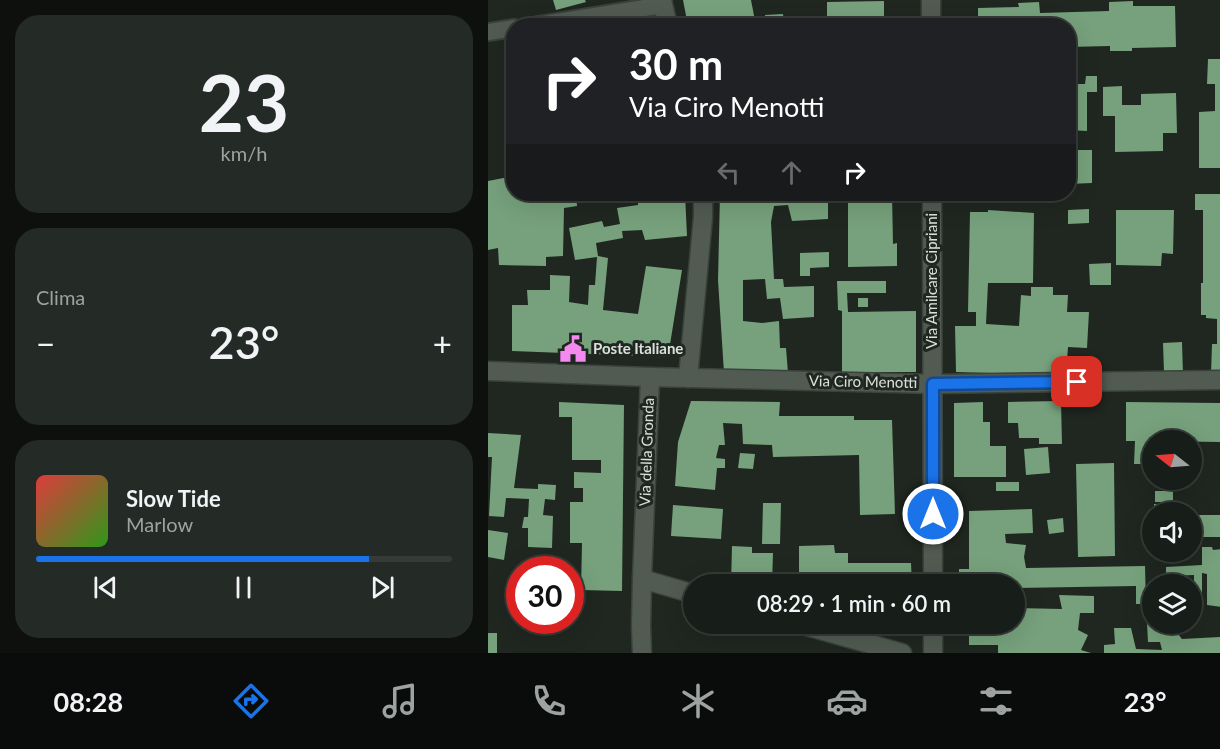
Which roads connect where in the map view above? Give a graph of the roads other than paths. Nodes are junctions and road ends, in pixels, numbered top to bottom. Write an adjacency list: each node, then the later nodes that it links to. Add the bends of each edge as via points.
1 (931, 0): 5 (street)
2 (663, 3): 3 (lane); 4 (street)
3 (578, 18)
4 (666, 18)
5 (931, 18)
6 (506, 29): 7 (lane)
7 (488, 32)
8 (703, 201): 12 (street)
9 (932, 201): 14 (street, Via Amilcare Cipriani)
10 (488, 371): 11 (street, Via della Gronda)
11 (650, 376): 12 (street, Via Ciro Menotti); 16 (street, Via della Gronda)
12 (688, 378): 14 (street, Via Ciro Menotti)
13 (1220, 380): 14 (street, Via Ciro Menotti)
14 (933, 384): 15 (street, Via Amilcare Cipriani)
15 (933, 574)
16 (642, 579): 17 (street); 20 (street, Via della Gronda)
17 (683, 591)
18 (835, 634): 21 (street)
19 (933, 634): 22 (street)
20 (642, 653)
21 (902, 653)
22 (933, 653)

